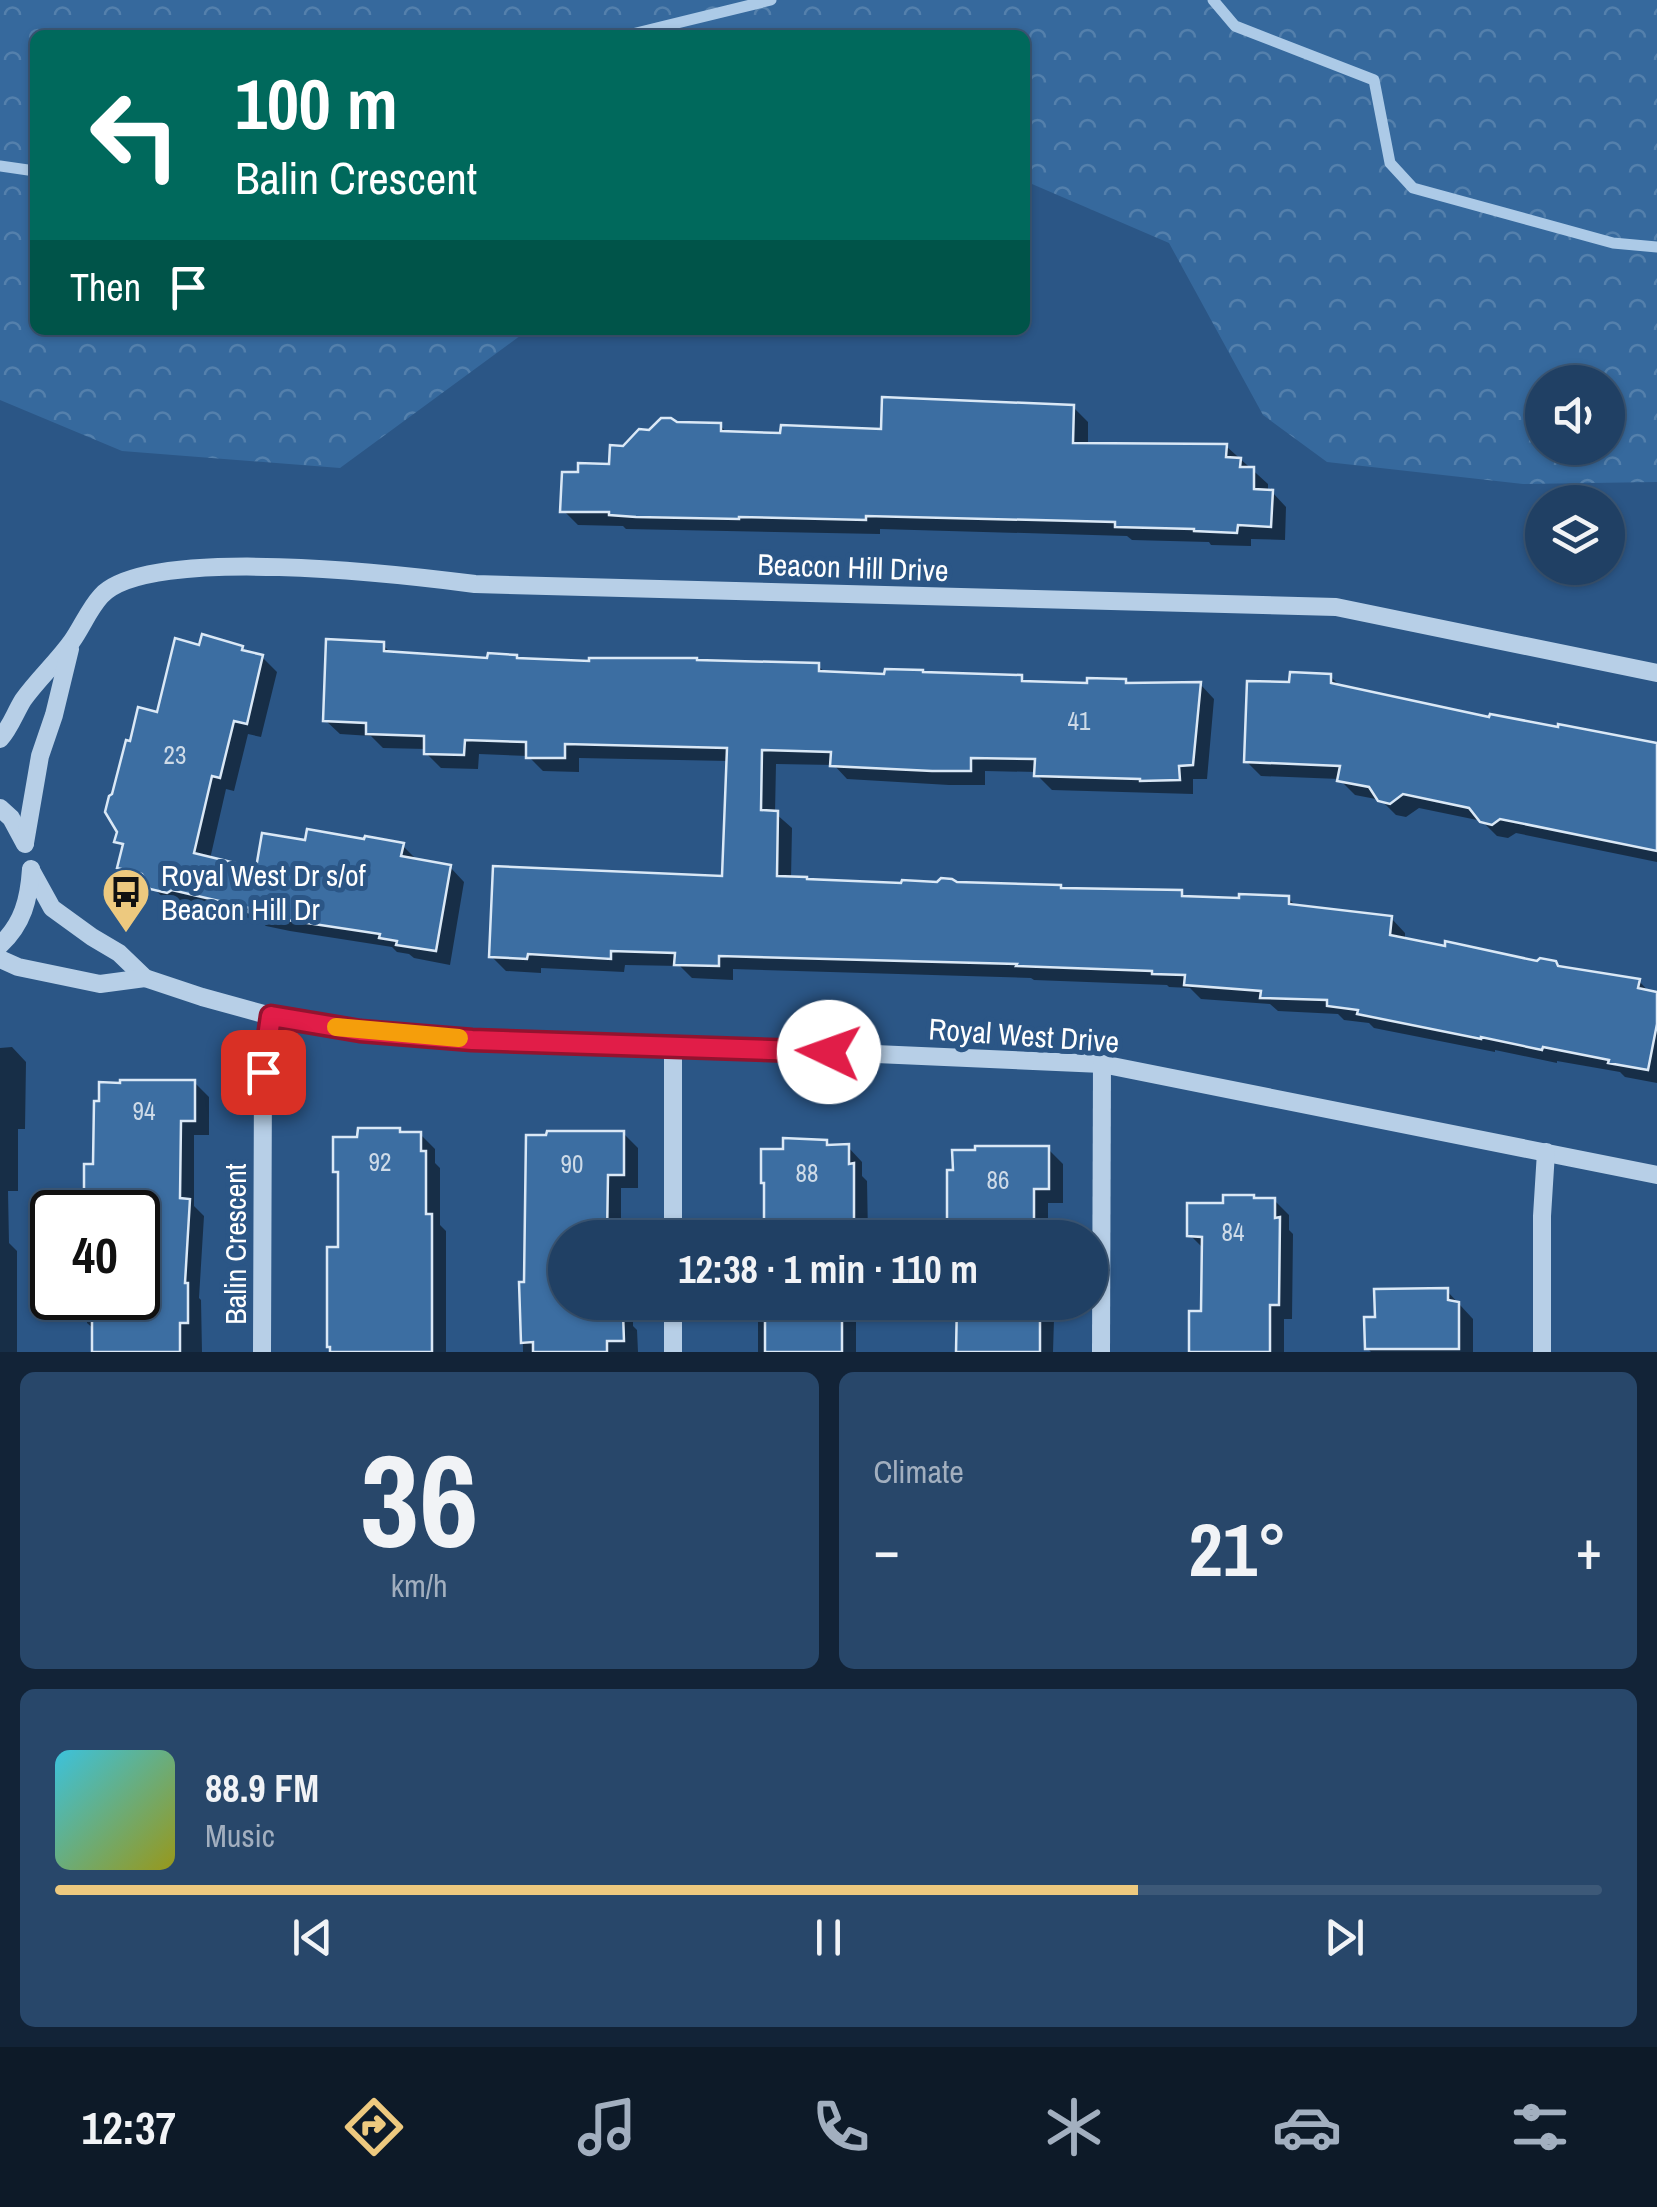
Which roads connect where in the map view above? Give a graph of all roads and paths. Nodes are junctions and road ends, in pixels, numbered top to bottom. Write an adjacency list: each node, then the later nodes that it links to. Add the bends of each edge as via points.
1 (72, 641): 2 (street, Beacon Hill Drive, via 102,596 132,577 286,566 475,584 1336,607); 3 (street, Beacon Hill Drive); 5 (street, Beacon Hill Drive, via 40,756)
2 (1657, 673)
3 (0, 739)
4 (0, 808): 5 (street)
5 (25, 843): 6 (street)
6 (31, 870): 7 (street, via 22,918); 9 (street, Royal West Drive, via 52,908)
7 (0, 944)
8 (0, 959): 9 (street, Royal West Drive, via 100,984)
9 (145, 978): 10 (street, Royal West Drive)
10 (271, 1016): 11 (street, Royal West Drive, via 472,1040); 17 (street, Balin Crescent, via 263,1072)
11 (673, 1045): 12 (street, Royal West Drive); 15 (street)
12 (1102, 1064): 13 (street, Royal West Drive); 19 (street)
13 (1546, 1152): 14 (street, Royal West Drive); 20 (street)
14 (1657, 1175)
15 (674, 1220)
16 (673, 1320): 18 (street)
17 (262, 1352)
18 (673, 1352)
19 (1100, 1352)
20 (1542, 1352)

